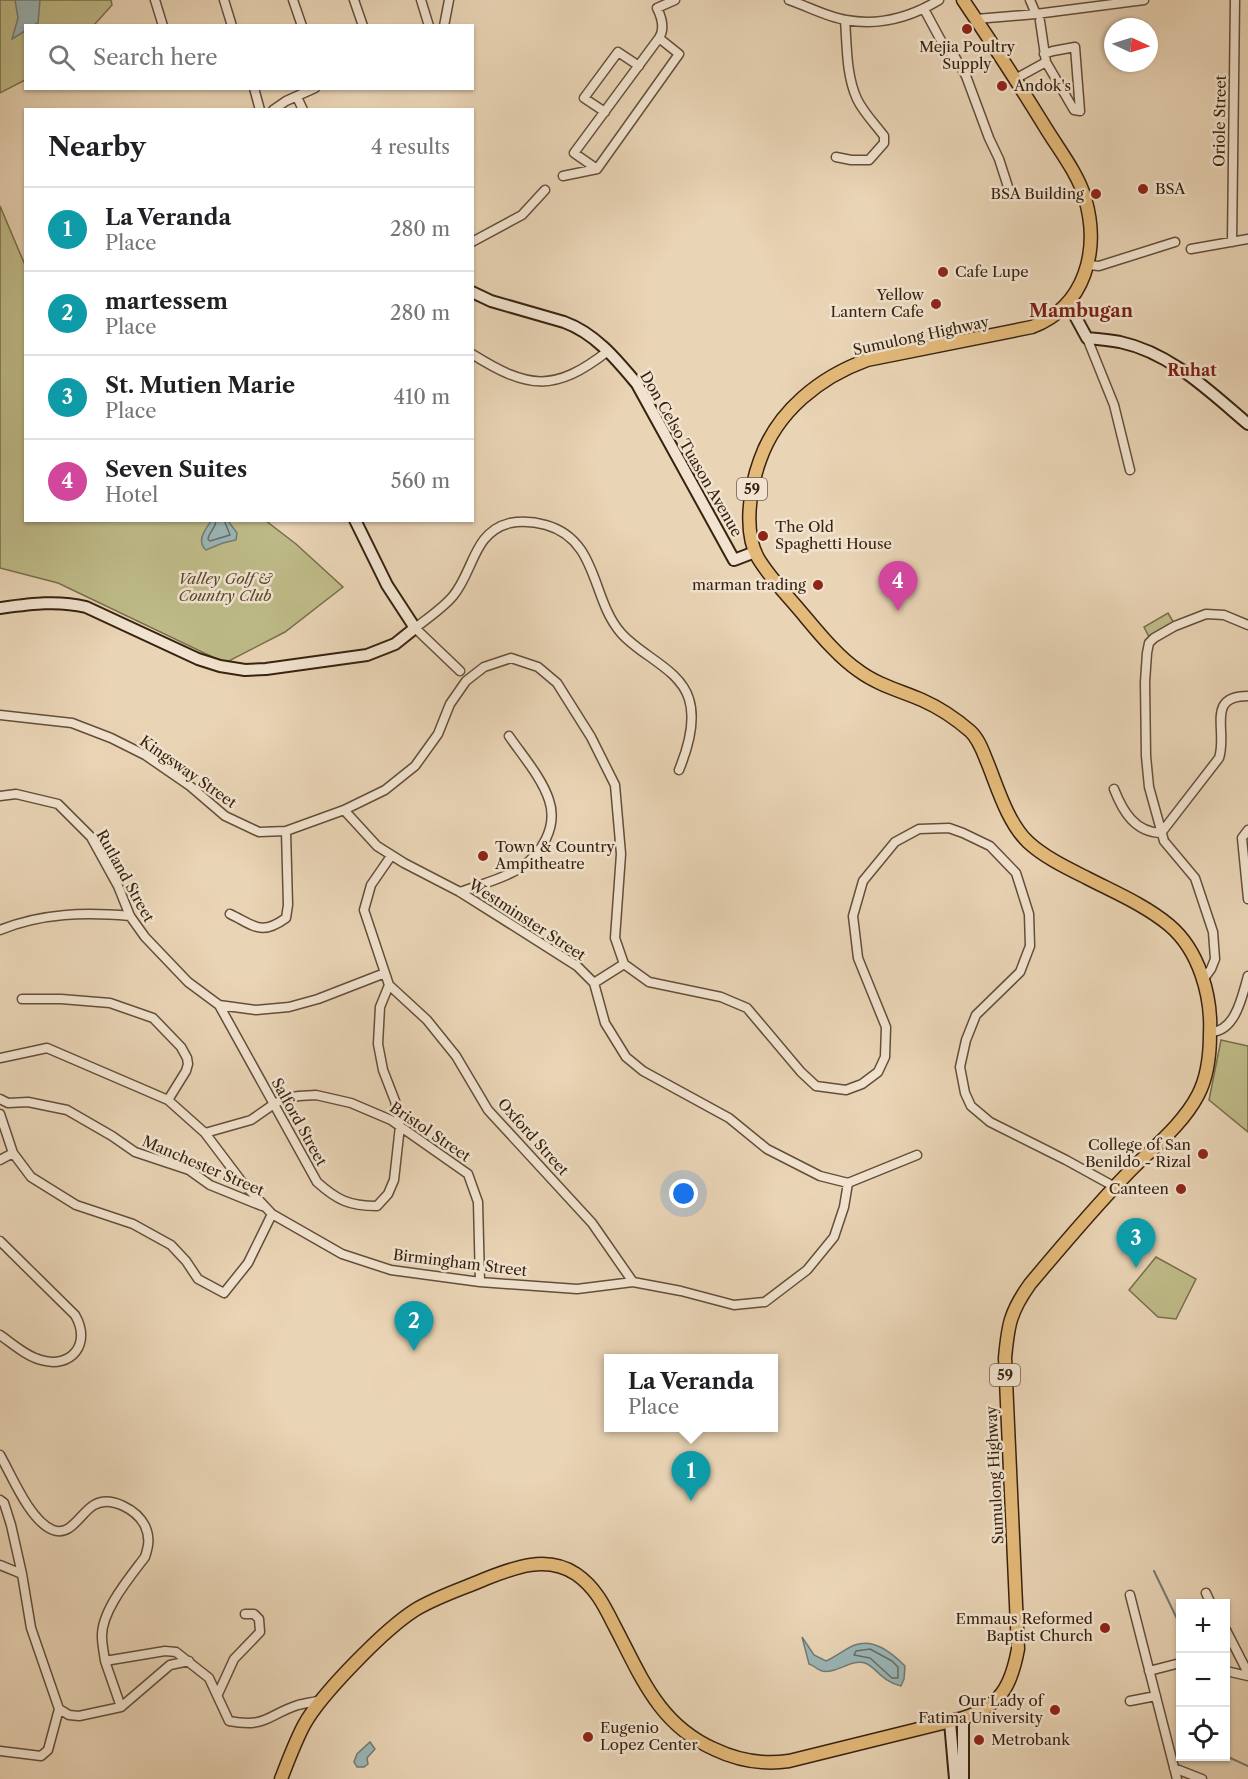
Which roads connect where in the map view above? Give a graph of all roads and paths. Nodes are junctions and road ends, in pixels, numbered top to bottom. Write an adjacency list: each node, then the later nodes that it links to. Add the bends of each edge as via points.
1 (155, 0): 20 (street)
2 (224, 0): 21 (street)
3 (293, 0): 22 (street)
4 (354, 0): 23 (street)
5 (421, 0): 24 (street)
6 (449, 0): 25 (street)
7 (675, 0): 26 (street, via 657,8 663,30)
8 (789, 0): 19 (street)
9 (939, 0): 16 (street)
10 (963, 0): 18 (main road, Sumulong Highway / 59)
11 (1030, 0): 17 (street)
12 (1144, 0): 15 (street)
13 (1227, 0): 14 (street)
14 (1236, 0): 45 (street, Oriole Street)
15 (1130, 1): 17 (street)
16 (924, 9): 19 (street, via 904,18 877,22); 41 (street, via 966,76)
17 (1038, 18): 18 (street); 27 (street)
18 (976, 19): 29 (main road, Sumulong Highway / 59)
19 (845, 20): 37 (street, via 854,91 861,107 884,136 884,142 869,160)
20 (162, 24)
21 (231, 24)
22 (301, 24)
23 (362, 24)
24 (428, 24)
25 (444, 24)
26 (659, 39): 28 (street); 38 (street, via 679,54)
27 (1045, 58): 27 (street, via 1074,110 1080,111 1075,47 1053,51); 29 (street)
28 (639, 66): 36 (street); 36 (street, via 618,52 584,98)
29 (1015, 79): 47 (main road, Sumulong Highway / 59, via 1068,163 1085,198 1090,231)
30 (255, 90): 33 (street)
31 (311, 90): 32 (street)
32 (297, 97): 34 (street); 35 (street)
33 (259, 108)
34 (277, 108)
35 (302, 108)
36 (605, 112): 38 (street, via 574,153)
37 (836, 157)
38 (597, 170): 39 (street)
39 (563, 177)
40 (545, 190): 43 (street, via 522,215)
41 (1010, 193)
42 (1248, 239): 45 (street)
43 (474, 241)
44 (1175, 242): 47 (street, via 1099,266)
45 (1232, 242): 46 (street)
46 (1191, 249)
47 (1088, 265): 49 (main road, Sumulong Highway / 59, via 1079,289)
48 (474, 293): 51 (street, Don Celso Tuason Avenue, via 574,326)
49 (1068, 303): 50 (street); 56 (main road, Sumulong Highway / 59, via 1047,321 1032,327 867,360 813,388 787,411 771,434 755,472 750,499)
50 (1087, 338): 53 (street, via 1118,341 1172,363); 54 (street, via 1116,411)
51 (608, 351): 52 (street, via 576,374 553,382 508,374); 56 (street, Don Celso Tuason Avenue, via 637,384 734,560)
52 (474, 355)
53 (1248, 424)
54 (1130, 470)
55 (356, 522): 59 (street, via 387,585)
56 (755, 552): 81 (main road, Sumulong Highway / 59, via 819,633 858,671 951,715 974,734 1006,810 1027,841 1062,866 1171,926 1197,962)
57 (0, 608): 59 (street, via 43,603 86,607 198,659 244,670 368,655 394,644)
58 (1248, 625): 70 (street, via 1224,615 1206,614 1175,626 1149,643 1145,682 1147,774)
59 (415, 628): 60 (street); 64 (street, via 455,594 487,534 512,523 543,524 558,529 574,541 586,558 618,630 684,687 691,712 686,754)
60 (459, 671)
61 (1248, 696): 70 (street, via 1224,703 1219,758)
62 (0, 715): 69 (street, Kingsway Street, via 72,723 111,738 145,755 225,816 259,832)
63 (509, 736): 73 (street, via 550,801 548,838 519,869)
64 (679, 770)
65 (1114, 789): 70 (street, via 1133,823 1149,832)
66 (0, 796): 76 (street, Rutland Street, via 16,794 58,804 91,837)
67 (344, 810): 69 (street, Kingsway Street); 71 (street, Westminster Street); 78 (street, Kingsway Street, via 385,789 415,766 438,734 450,704 466,681 484,667 511,658 538,667 557,682 615,785 621,854 615,938)
68 (1248, 830): 72 (street, via 1242,838)
69 (286, 831): 75 (street, via 286,918 273,928 260,929)
70 (1161, 833): 81 (street, via 1194,878 1213,933 1215,959)
71 (391, 856): 73 (street, Westminster Street); 79 (street, via 370,885 364,910)
72 (1247, 878): 74 (street)
73 (460, 892): 82 (street, Westminster Street, via 577,966)
74 (1248, 898)
75 (231, 914)
76 (130, 916): 77 (street, via 49,917); 85 (street, Rutland Street, via 164,960)
77 (0, 930)
78 (624, 964): 82 (street); 98 (street, via 649,982 721,997 747,1008 816,1086 846,1090 862,1084 878,1072 885,1057 886,1027 858,958 853,916 863,881 895,842 919,829 949,828 963,833 990,846 1016,873 1029,914 1030,946 1020,972 976,1015 960,1067 965,1093 971,1106 990,1122)
79 (385, 974): 83 (street); 85 (street, Rutland Street, via 289,1007 256,1010)
80 (1248, 976): 86 (street, via 1230,1024)
81 (1203, 980): 86 (main road, Sumulong Highway / 59)
82 (594, 983): 97 (street, via 605,1023 626,1057 643,1071 729,1118 767,1149 820,1176)
83 (389, 985): 92 (street, Salford Street, via 380,1007 378,1044); 103 (street, Oxford Street, via 427,1020 456,1056 488,1110 592,1223)
84 (22, 999): 89 (street, via 110,1003 153,1018 187,1058 186,1071)
85 (219, 1005): 90 (street, Salford Street)
86 (1211, 1032): 98 (main road, Sumulong Highway / 59, via 1205,1078 1197,1097)
87 (0, 1058): 89 (street, Birmingham Street, via 47,1048)
88 (0, 1100): 99 (street, Manchester Street, via 67,1110 135,1152 189,1170 210,1185)
89 (168, 1100): 93 (street, Birmingham Street)
90 (274, 1104): 92 (street, Bristol Street, via 286,1098 316,1095 368,1108); 92 (street, Salford Street, via 317,1182 348,1204 377,1206 388,1194 394,1180); 93 (street, Bristol Street, via 251,1119)
91 (0, 1114): 94 (street)
92 (400, 1126): 102 (street, Bristol Street, via 468,1174 478,1202)
93 (205, 1133): 99 (street, Birmingham Street)
94 (13, 1153): 96 (street); 100 (street, via 31,1177 76,1205 133,1224 171,1245 198,1279 224,1293 248,1263)
95 (917, 1155): 97 (street)
96 (0, 1160)
97 (848, 1183): 103 (street, Birmingham Street, via 834,1237 807,1270 765,1302 734,1305)
98 (1115, 1186): 126 (main road, Sumulong Highway / 59, via 1030,1284 1009,1323 1005,1358 1018,1649 1002,1695 986,1708)
99 (265, 1207): 100 (street, Birmingham Street)
100 (272, 1215): 102 (street, Birmingham Street, via 342,1254 390,1270)
101 (0, 1241): 104 (street, via 75,1315 83,1334 75,1353 57,1361 31,1356)
102 (480, 1282): 103 (street, Birmingham Street, via 577,1289)
103 (633, 1282)
104 (0, 1335)
105 (0, 1455): 114 (street, via 34,1515 53,1530 67,1529 94,1504 106,1502 132,1510 144,1524 149,1546 145,1557 102,1628)
106 (0, 1500): 108 (street, via 11,1525)
107 (0, 1565): 108 (street)
108 (22, 1574): 125 (street, via 31,1628)
109 (1206, 1593): 111 (street)
110 (1130, 1595): 117 (street)
111 (1209, 1599)
112 (245, 1614): 120 (street, via 254,1614 259,1619 260,1632 234,1659)
113 (1230, 1638): 119 (street)
114 (105, 1661): 115 (street, via 165,1651 176,1652); 124 (street)
115 (189, 1661): 120 (street, via 209,1678); 124 (street, via 170,1665)
116 (1176, 1664): 117 (street)
117 (1149, 1671): 121 (street)
118 (1230, 1672): 119 (street)
119 (1248, 1674)
120 (218, 1694): 122 (street, via 230,1721 245,1724 264,1722 297,1706)
121 (1156, 1696): 123 (street); 128 (street)
122 (322, 1700): 126 (main road, Sumulong Highway / 59, via 358,1661 417,1609 511,1569 550,1564 572,1572 595,1590 665,1714 692,1738 724,1754 770,1764); 129 (main road, Sumulong Highway / 59, via 305,1723)
123 (1130, 1701)
124 (121, 1707): 125 (street, via 79,1716)
125 (59, 1709): 127 (street, via 46,1753 41,1756)
126 (956, 1720): 130 (street); 131 (street)
127 (0, 1750)
128 (1174, 1768): 132 (street); 133 (street)
129 (281, 1779)
130 (955, 1779)
131 (963, 1779)
132 (1177, 1779)
133 (1202, 1779)

